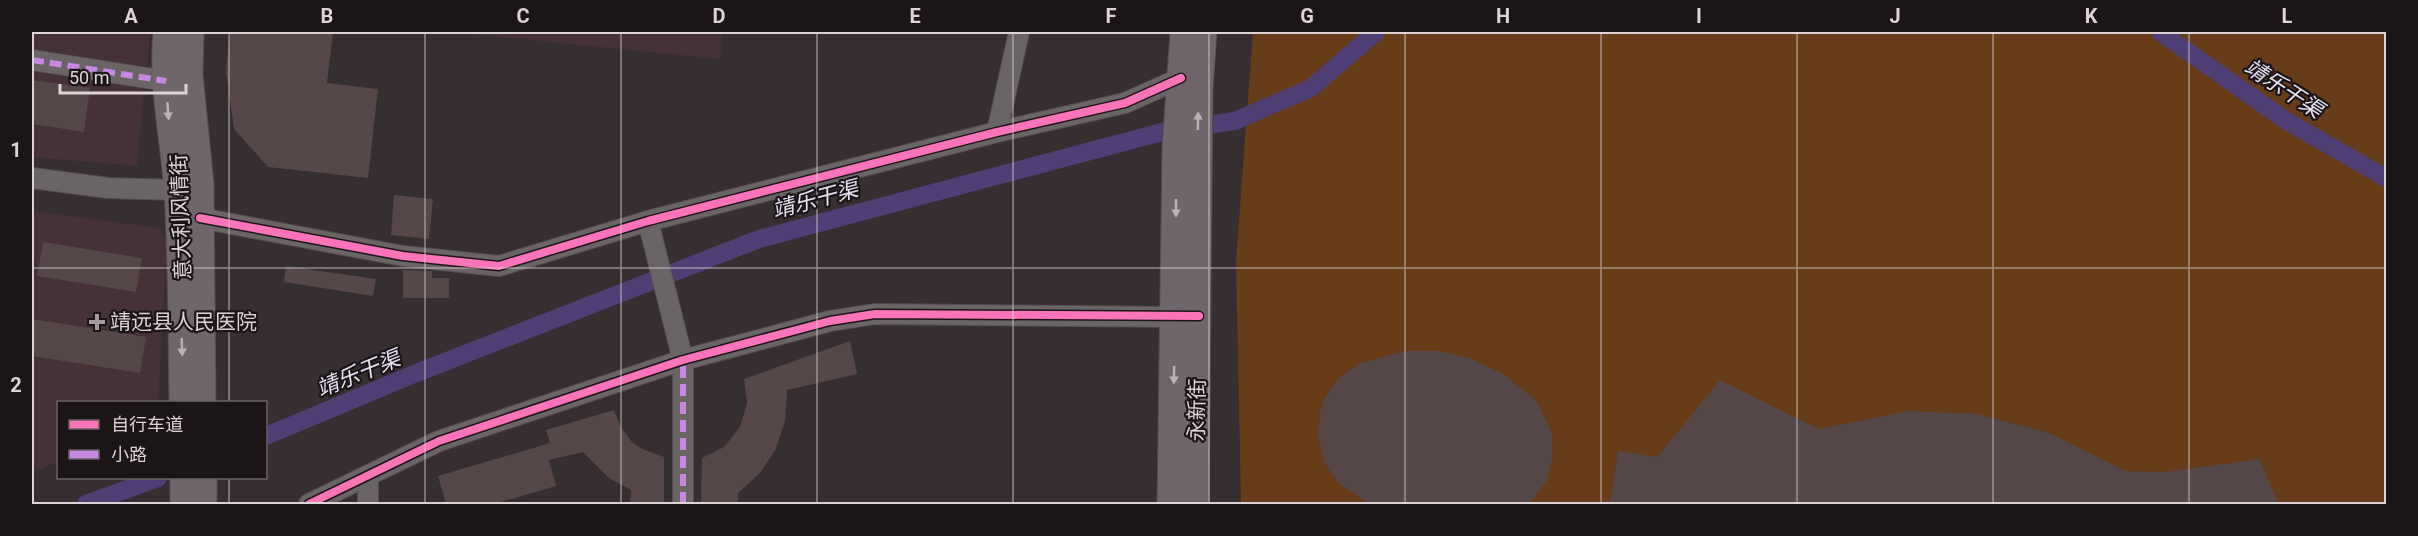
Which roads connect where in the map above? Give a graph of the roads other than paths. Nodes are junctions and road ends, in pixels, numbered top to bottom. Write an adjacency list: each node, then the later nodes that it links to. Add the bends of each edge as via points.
1 (167, 32): 7 (street, 意大利风情街)
2 (190, 32): 11 (street, 意大利风情街)
3 (1019, 32): 9 (street)
4 (1184, 32): 8 (street)
5 (1203, 32): 8 (street)
6 (32, 60): 7 (street)
7 (166, 81): 11 (street, 意大利风情街, one-way to 11)
8 (1186, 86): 9 (street); 14 (street)
9 (997, 132): 13 (street)
10 (32, 178): 11 (street, via 108,188)
11 (189, 187): 12 (street, 意大利风情街); 16 (street, 意大利风情街, one-way to 16)
12 (201, 218): 13 (street, via 403,256 499,266); 17 (street, 意大利风情街)
13 (648, 221): 15 (street)
14 (1187, 317): 15 (street, via 875,314 830,321); 24 (street, 永新街, one-way to 24); 25 (street, 永新街)
15 (683, 360): 18 (street, via 439,441); 23 (street)
16 (183, 401)
17 (202, 401)
18 (368, 476): 21 (street); 22 (street)
19 (189, 486): 20 (street)
20 (203, 504)
21 (309, 504)
22 (368, 504)
23 (683, 504)
24 (1171, 504)
25 (1195, 504)

